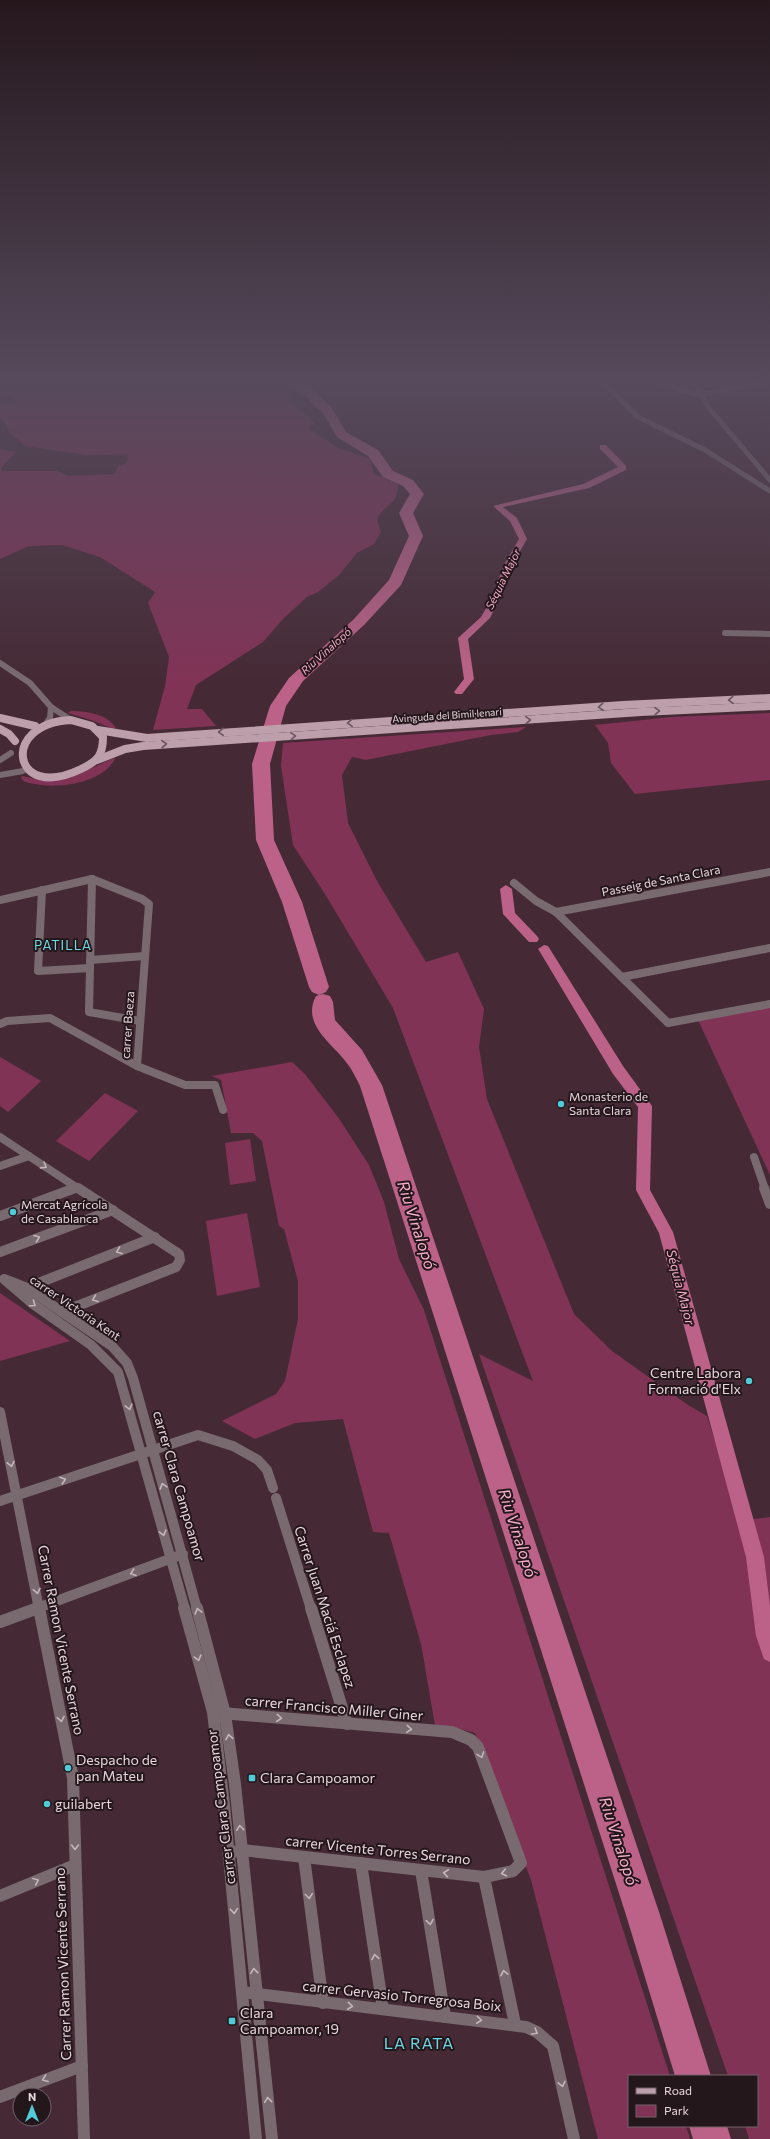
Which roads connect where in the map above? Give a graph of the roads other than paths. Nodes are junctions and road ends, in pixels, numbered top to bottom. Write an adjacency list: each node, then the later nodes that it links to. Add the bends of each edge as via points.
1 (757, 483): 2 (street)
2 (770, 491)
3 (725, 633): 4 (street)
4 (770, 634)
5 (0, 663): 8 (street, via 30,683)
6 (770, 698): 12 (main road, Avinguda del Bimil·lenari, one-way to 12)
7 (770, 706): 12 (main road, Avinguda del Bimil·lenari, one-way to 7)
8 (51, 707): 10 (street); 11 (street)
9 (0, 718): 13 (main road)
10 (71, 720): 11 (main road); 15 (main road, via 86,723)
11 (47, 722): 13 (main road)
12 (390, 725): 15 (main road, Avinguda del Bimil·lenari, one-way to 15, via 147,738); 19 (main road, Avinguda del Bimil·lenari, one-way to 12, via 125,749 143,746)
13 (35, 726): 16 (main road)
14 (0, 729): 16 (main road)
15 (98, 730): 19 (main road, via 103,737 104,746)
16 (15, 741): 18 (main road)
17 (0, 760): 18 (street)
18 (13, 760): 20 (main road)
19 (97, 760): 20 (main road, via 81,770 60,776 38,776)
20 (23, 771): 21 (street)
21 (0, 775)
22 (770, 872): 27 (street, Passeig de Santa Clara)
23 (92, 879): 25 (street); 29 (street, carrer Baeza, via 149,904); 30 (street)
24 (514, 883): 27 (street, via 536,901)
25 (42, 890): 26 (street); 31 (street, via 38,971)
26 (0, 900)
27 (556, 912): 32 (street)
28 (770, 948): 32 (street)
29 (145, 956): 30 (street); 35 (street, carrer Baeza)
30 (90, 960): 31 (street)
31 (90, 968): 35 (street, via 88,1012)
32 (622, 977): 33 (street, via 668,1022)
33 (770, 1004)
34 (0, 1017): 36 (street)
35 (140, 1021): 37 (street, carrer Baeza)
36 (4, 1022): 37 (street, via 50,1018)
37 (137, 1066): 38 (street, carrer Baeza, via 185,1085 215,1086)
38 (223, 1110)
39 (0, 1137): 40 (street)
40 (29, 1156): 42 (street); 43 (street, one-way to 43)
41 (754, 1157): 44 (street)
42 (0, 1166)
43 (77, 1187): 45 (street); 46 (street)
44 (770, 1204)
45 (113, 1210): 47 (street); 48 (street, one-way to 45)
46 (0, 1216)
47 (155, 1237): 50 (street, one-way to 50); 51 (street, one-way to 51, via 179,1254 180,1260 176,1267)
48 (0, 1252)
49 (2, 1277): 50 (street, carrer Victoria Kent)
50 (23, 1292): 51 (street, carrer Victoria Kent); 52 (street, carrer Victoria Kent, one-way to 52)
51 (62, 1312): 52 (street, carrer Victoria Kent, via 112,1346)
52 (122, 1367): 54 (street, carrer Clara Campoamor)
53 (0, 1412): 55 (street, Carrer Ramon Vicente Serrano, one-way to 55)
54 (147, 1452): 55 (street, Carrer Juan Maciá Esclapez, one-way to 54); 57 (street, carrer Clara Campoamor, one-way to 54); 58 (street, carrer Clara Campoamor, one-way to 58); 63 (street, Carrer Juan Maciá Esclapez, via 198,1435 208,1436 263,1464)
55 (18, 1495): 56 (street, Carrer Juan Maciá Esclapez); 59 (street, Carrer Ramon Vicente Serrano, one-way to 59)
56 (0, 1501)
57 (183, 1554): 58 (street); 62 (street, carrer Clara Campoamor, one-way to 57)
58 (170, 1559): 59 (street, one-way to 59); 61 (street, carrer Clara Campoamor, one-way to 61)
59 (40, 1608): 60 (street); 69 (street, Carrer Ramon Vicente Serrano, one-way to 69, via 73,1778)
60 (0, 1622)
61 (213, 1712): 62 (street, carrer Francisco Miller Giner); 65 (street, carrer Clara Campoamor)
62 (225, 1714): 63 (street, carrer Francisco Miller Giner, one-way to 63); 64 (street, carrer Clara Campoamor, one-way to 62)
63 (347, 1724): 68 (street, carrer Francisco Miller Giner, one-way to 68, via 452,1732 471,1740 478,1747)
64 (242, 1850): 65 (street, carrer Vicente Torres Serrano); 66 (street, carrer Vicente Torres Serrano); 74 (street, carrer Clara Campoamor, one-way to 64)
65 (229, 1853): 73 (street, carrer Clara Campoamor, one-way to 73)
66 (304, 1857): 67 (street, carrer Vicente Torres Serrano); 75 (street, one-way to 75)
67 (360, 1863): 70 (street, carrer Vicente Torres Serrano); 76 (street, one-way to 67)
68 (521, 1863): 71 (street, carrer Vicente Torres Serrano, one-way to 71, via 513,1871)
69 (75, 1865): 72 (street, one-way to 69); 79 (street, Carrer Ramon Vicente Serrano)
70 (421, 1870): 71 (street, carrer Vicente Torres Serrano, one-way to 70); 77 (street, one-way to 77)
71 (484, 1877): 78 (street, one-way to 71)
72 (0, 1896)
73 (242, 1992): 74 (street, carrer Gervasio Torregrosa Boix); 82 (street, carrer Clara Campoamor)
74 (257, 1996): 75 (street, carrer Gervasio Torregrosa Boix); 83 (street, carrer Clara Campoamor, one-way to 74)
75 (323, 2003): 76 (street, carrer Gervasio Torregrosa Boix, one-way to 76)
76 (384, 2009): 77 (street, carrer Gervasio Torregrosa Boix)
77 (445, 2017): 78 (street, carrer Gervasio Torregrosa Boix, one-way to 78)
78 (515, 2024): 84 (street, carrer Gervasio Torregrosa Boix, one-way to 84, via 537,2032 553,2046)
79 (82, 2066): 80 (street, one-way to 80); 81 (street, Carrer Ramon Vicente Serrano)
80 (0, 2097)
81 (84, 2139)
82 (256, 2139)
83 (272, 2139)
84 (574, 2139)

